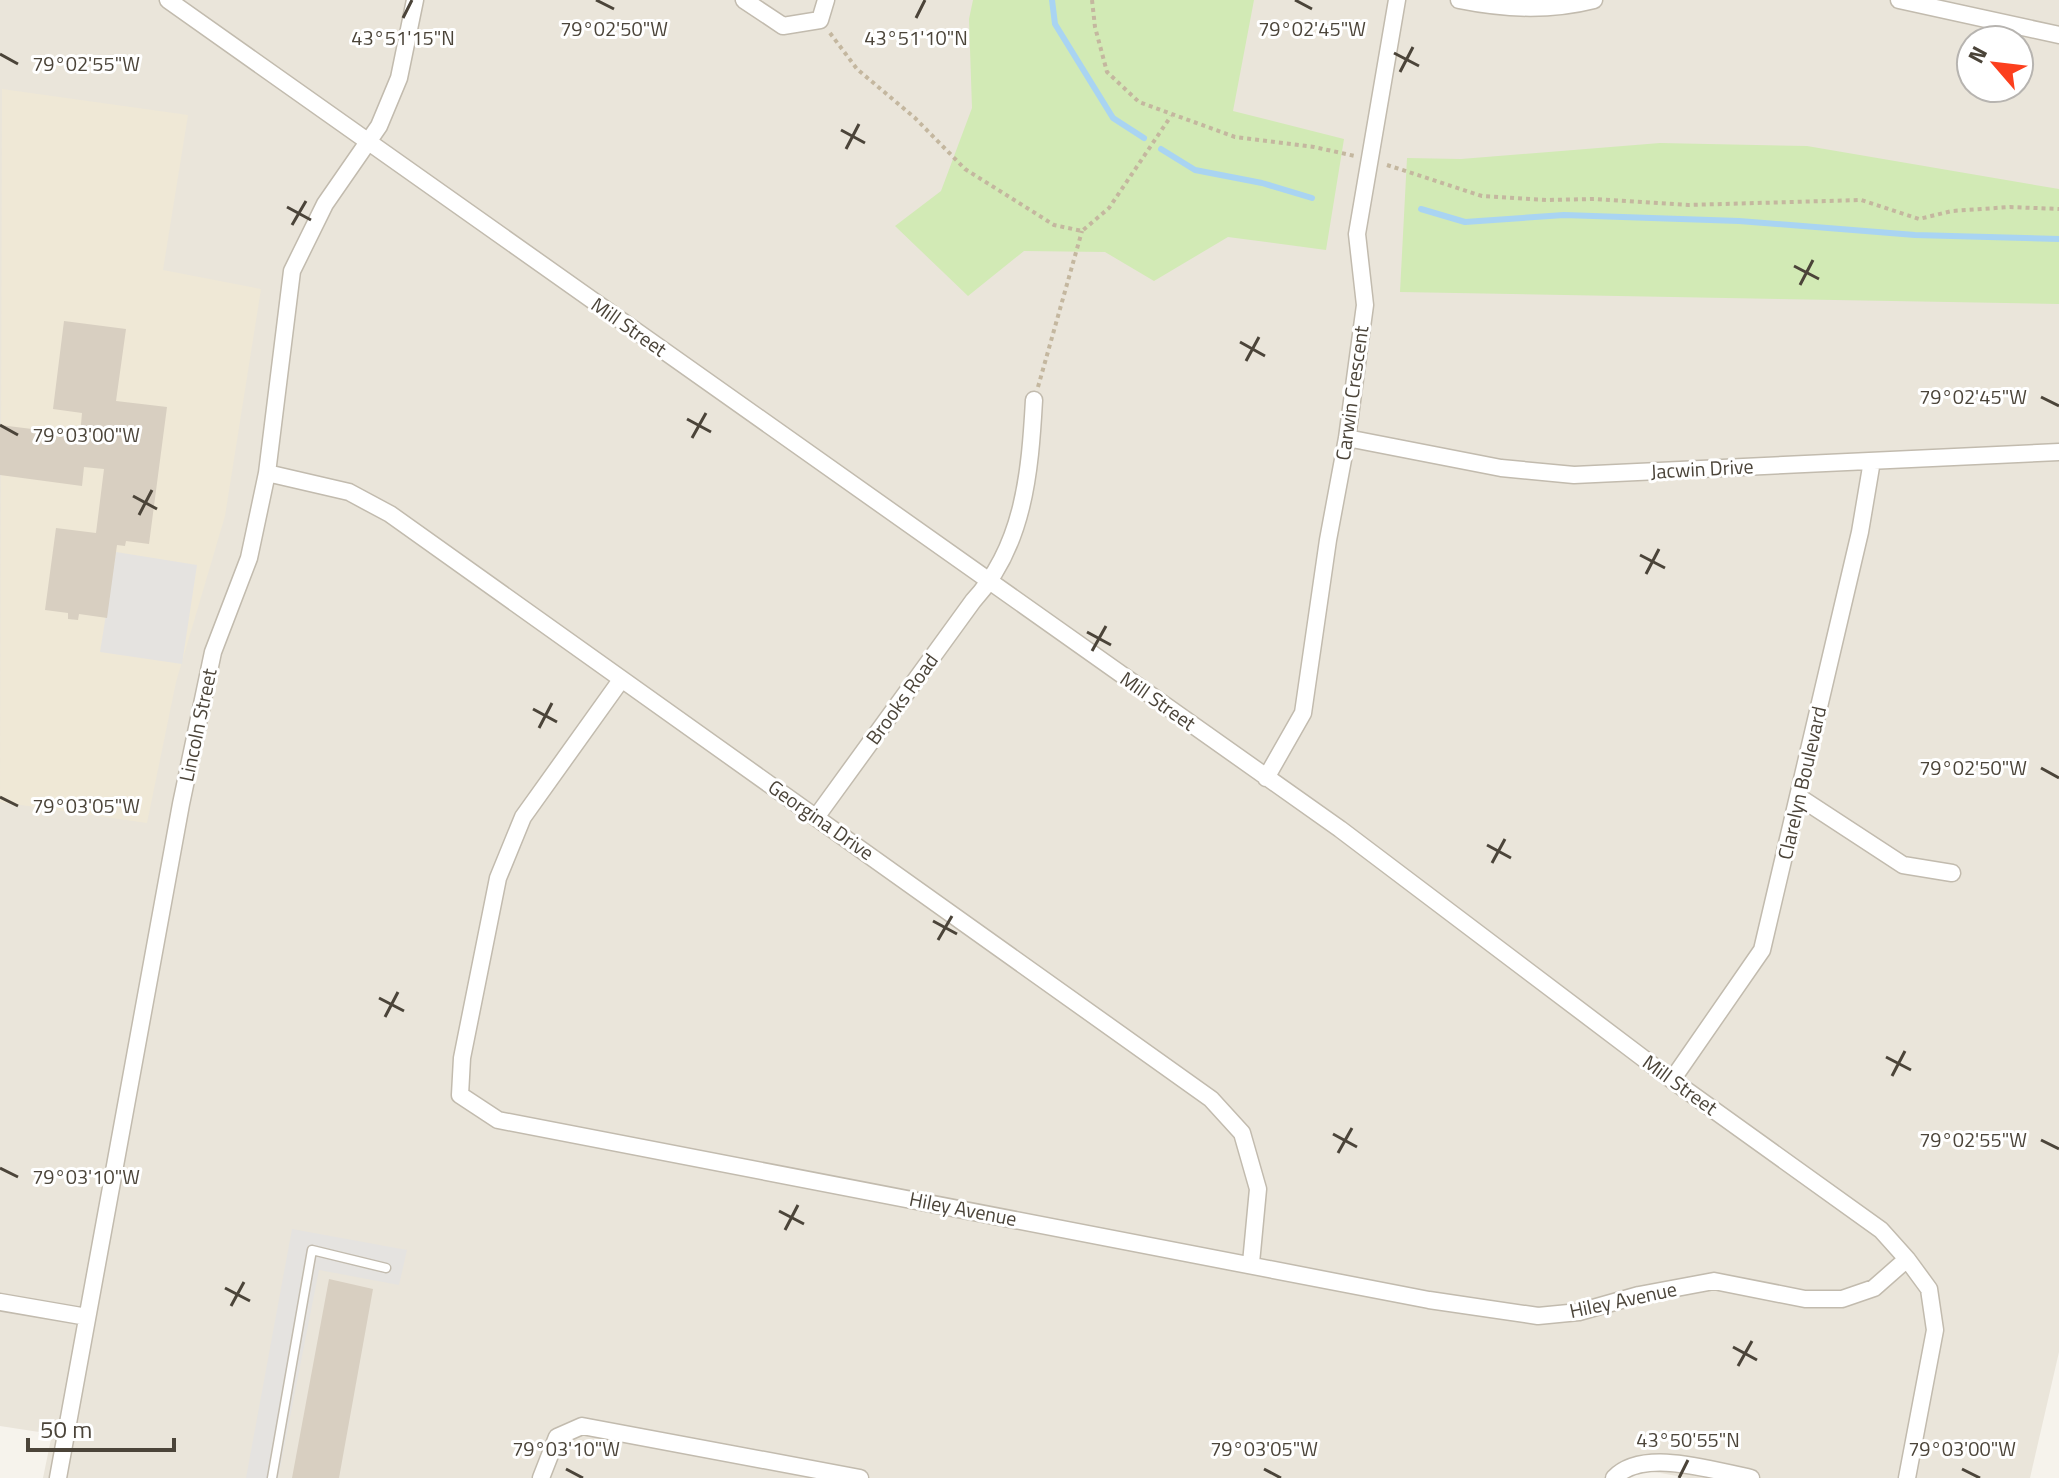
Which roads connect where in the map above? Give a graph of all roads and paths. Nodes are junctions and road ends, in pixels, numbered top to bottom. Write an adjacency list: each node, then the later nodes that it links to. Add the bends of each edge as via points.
1 (168, 0): 13 (street, Mill Street)
2 (415, 0): 13 (street, Lincoln Street, via 399,78)
3 (744, 0): 10 (street, via 783,26)
4 (826, 0): 10 (street)
5 (1092, 0): 12 (path, via 1107,72 1139,102)
6 (1397, 0): 14 (street, Carwin Crescent)
7 (1459, 0): 8 (street, via 1563,7)
8 (1594, 0)
9 (1899, 0): 11 (street)
10 (820, 20): 16 (path, via 857,69 965,169 1054,225)
11 (2059, 35)
12 (1171, 116): 14 (path, via 1235,137); 16 (path, via 1109,208)
13 (368, 142): 21 (street, Lincoln Street, via 325,204 292,271); 22 (street, Mill Street)
14 (1369, 159): 15 (path, via 1482,196 1688,205 1861,200 1919,219 1952,211); 18 (street, Carwin Crescent, via 1357,234 1365,305)
15 (2059, 209)
16 (1082, 231): 17 (path)
17 (1034, 400): 22 (street, Brooks Road, via 1022,506 1010,547)
18 (1347, 438): 20 (street, Jacwin Drive, via 1501,468 1574,475); 24 (street, Carwin Crescent, via 1303,713)
19 (2059, 452): 20 (street, Jacwin Drive)
20 (1872, 461): 25 (street, Clarelyn Boulevard)
21 (267, 473): 23 (street, Georgina Drive, via 349,492 390,514); 33 (street, Lincoln Street, via 249,558 216,642 200,713)
22 (989, 583): 24 (street, Mill Street); 26 (street, Brooks Road)
23 (621, 680): 26 (street, Georgina Drive); 30 (street, Hiley Avenue, via 523,817 498,878 462,1058 460,1095 498,1120)
24 (1266, 778): 28 (street, Mill Street)
25 (1799, 797): 27 (street, via 1903,865); 28 (street, Clarelyn Boulevard, via 1762,950)
26 (817, 816): 30 (street, Georgina Drive, via 1211,1099 1242,1133 1258,1189)
27 (1952, 873)
28 (1672, 1080): 29 (street, Mill Street, via 1881,1230)
29 (1907, 1259): 30 (street, Hiley Avenue, via 1874,1288 1842,1299 1805,1299 1714,1281 1579,1312 1538,1316 1429,1300); 40 (street, Mill Street, via 1929,1289 1935,1330)
30 (1251, 1263)
31 (386, 1268): 35 (lane, via 312,1250)
32 (0, 1302): 33 (street)
33 (87, 1317): 34 (street, Lincoln Street)
34 (58, 1478)
35 (272, 1478)
36 (541, 1478): 37 (street, via 557,1437 582,1426)
37 (860, 1478)
38 (1614, 1478): 39 (street, via 1622,1470 1656,1461)
39 (1751, 1478)
40 (1907, 1478)

